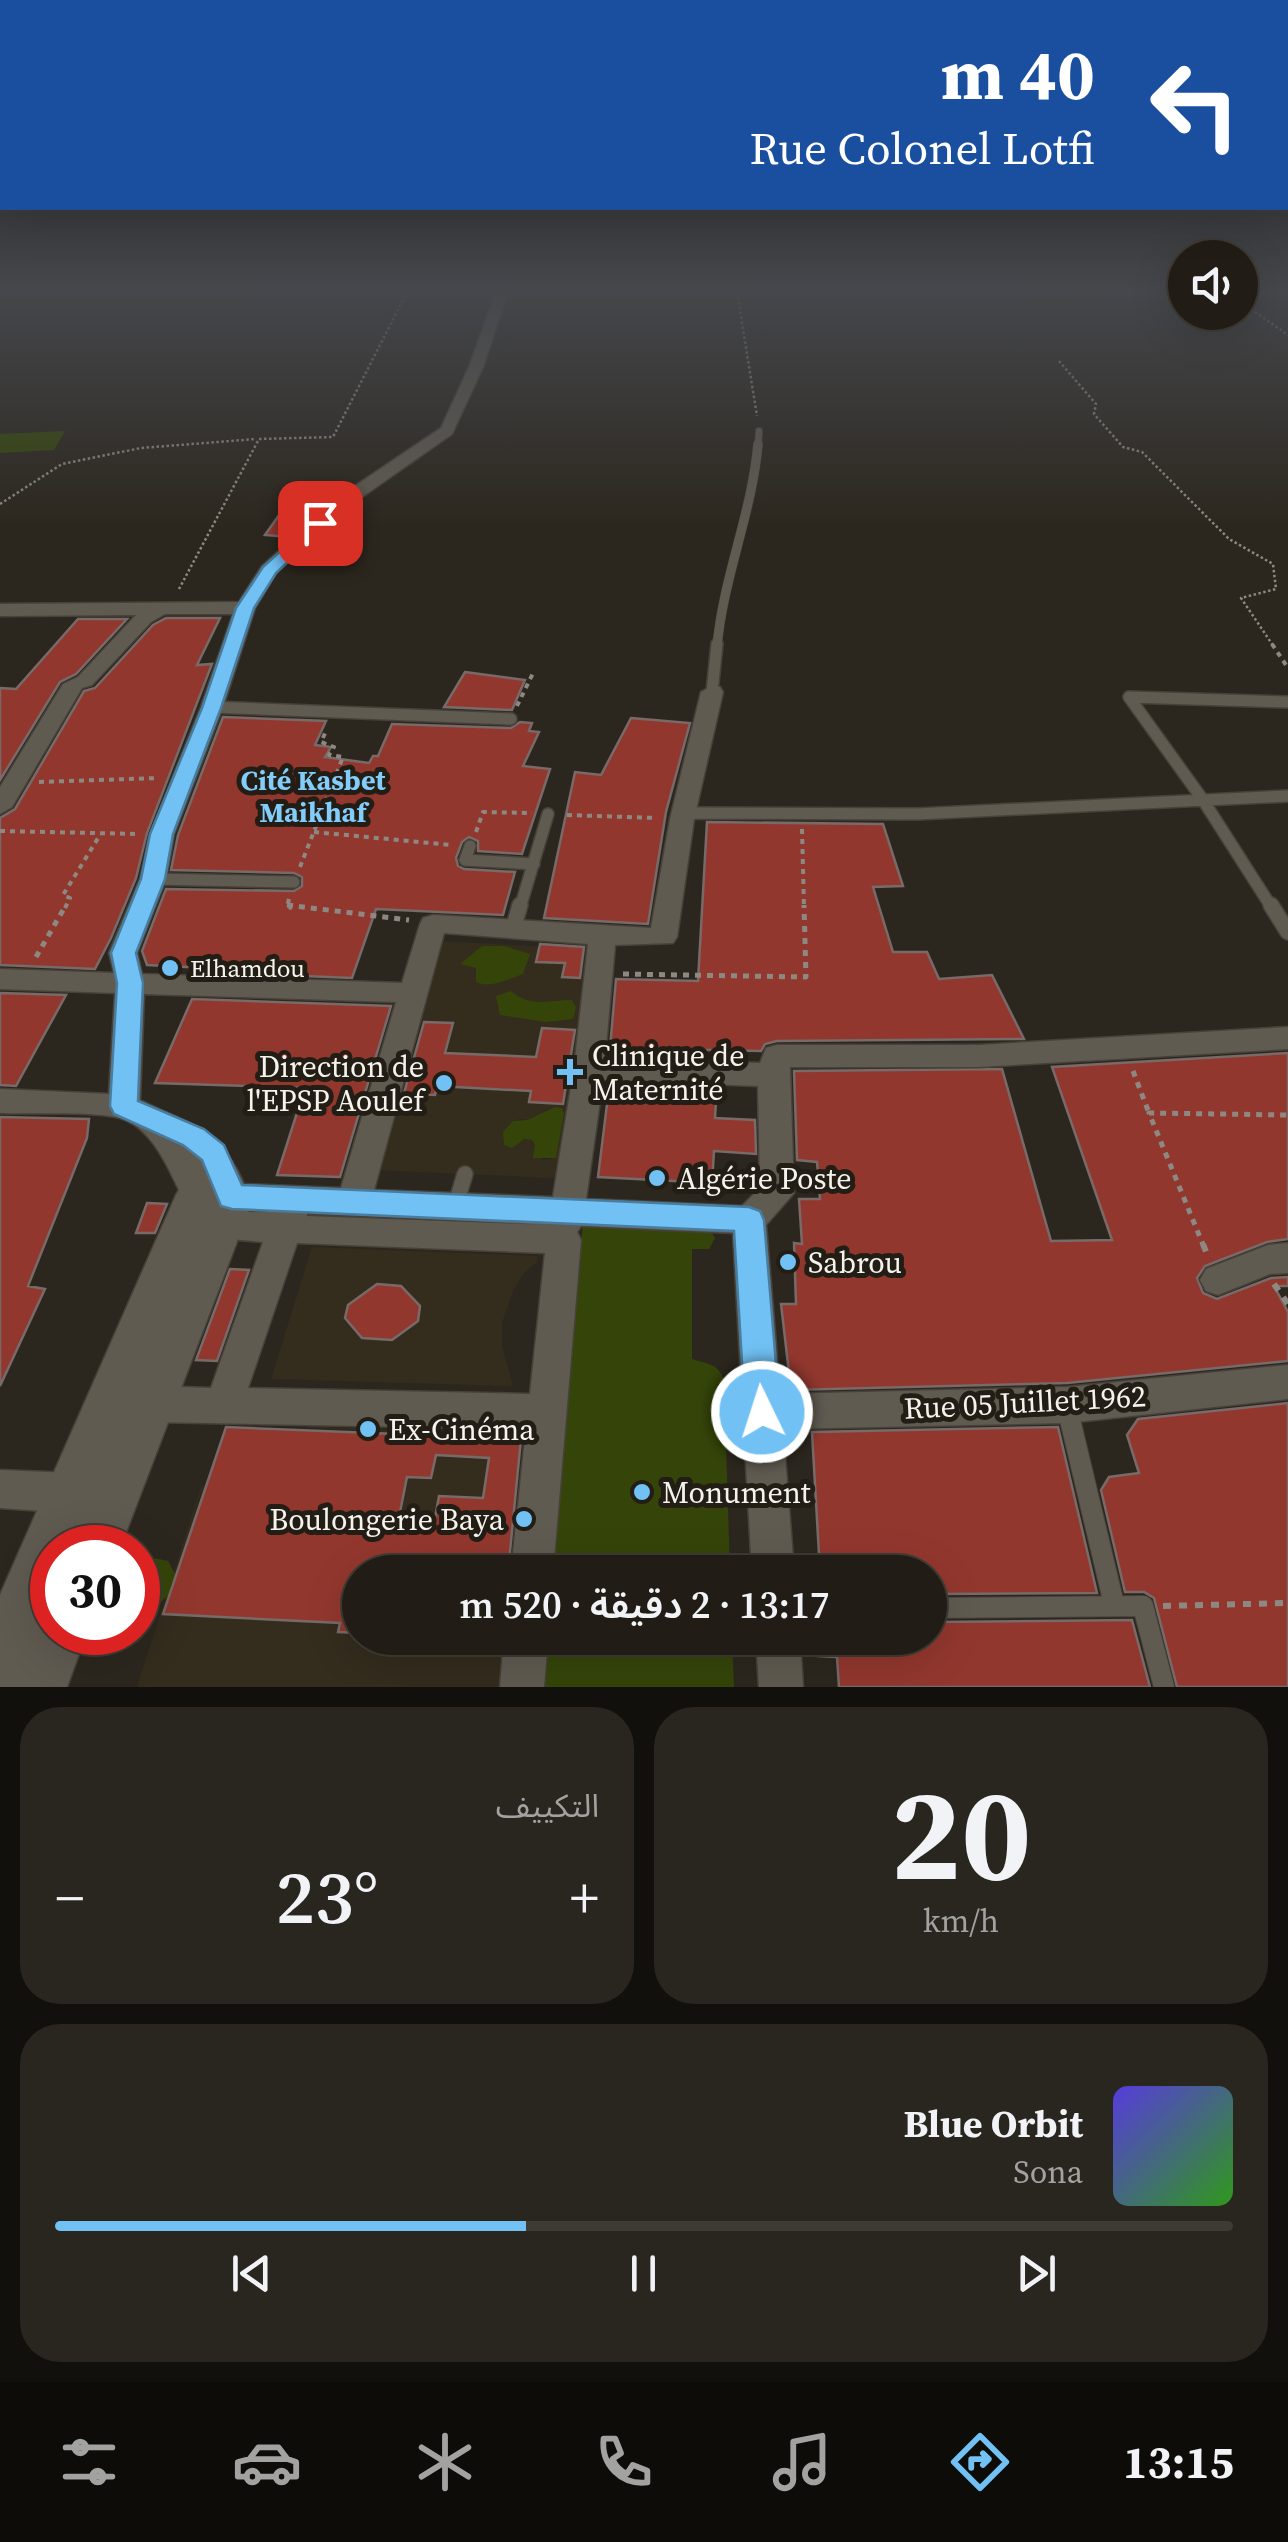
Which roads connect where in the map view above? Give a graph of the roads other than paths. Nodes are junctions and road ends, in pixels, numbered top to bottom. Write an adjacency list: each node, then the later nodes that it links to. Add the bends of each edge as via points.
1 (474, 371): 3 (street, via 447,430 346,500 261,582)
2 (759, 431): 6 (lane, via 754,478 721,602)
3 (245, 608): 4 (street); 8 (street)
4 (164, 609): 5 (street); 12 (street, via 144,618 85,681 74,684)
5 (0, 610)
6 (712, 692): 14 (street)
7 (1288, 702): 11 (lane, via 1129,698)
8 (212, 708): 9 (lane); 17 (street, via 162,834)
9 (511, 719)
10 (1288, 796): 11 (lane)
11 (1203, 800): 14 (lane, via 802,818 694,813); 20 (lane)
12 (0, 807)
13 (548, 814): 16 (lane)
14 (682, 819): 21 (street, via 663,937)
15 (470, 846): 16 (lane, via 465,860)
16 (534, 864): 19 (lane)
17 (153, 879): 18 (lane); 23 (street, via 124,953)
18 (294, 882)
19 (512, 929): 21 (street); 24 (street, via 433,924)
20 (1288, 932)
21 (602, 936): 26 (street)
22 (12, 978): 23 (street)
23 (130, 983): 24 (street); 29 (street)
24 (412, 993): 31 (street)
25 (1288, 1038): 27 (street, via 979,1056 777,1056)
26 (590, 1068): 27 (street); 36 (street)
27 (773, 1075): 35 (street, via 777,1193)
28 (0, 1102): 29 (street)
29 (131, 1110): 32 (street, via 194,1137 214,1153)
30 (464, 1174): 34 (lane)
31 (354, 1202): 33 (street); 34 (street)
32 (210, 1211): 33 (street); 40 (street)
33 (291, 1213): 34 (street); 42 (street)
34 (451, 1220): 36 (street)
35 (749, 1220): 36 (street); 44 (street)
36 (566, 1225): 43 (street)
37 (1288, 1258): 38 (street)
38 (1218, 1280)
39 (1288, 1382): 41 (street, Rue 05 Juillet 1962)
40 (132, 1403): 42 (street); 46 (street)
41 (1066, 1404): 44 (street, Rue 05 Juillet 1962); 50 (lane)
42 (223, 1406): 43 (street)
43 (546, 1412): 48 (street)
44 (762, 1412): 49 (street)
45 (0, 1489): 46 (street)
46 (93, 1495): 47 (street); 55 (street)
47 (93, 1525)
48 (533, 1555)
49 (772, 1555)
50 (1114, 1604): 51 (lane); 59 (lane, via 1143,1606)
51 (947, 1608)
52 (50, 1655): 56 (street)
53 (525, 1655): 57 (street)
54 (779, 1655): 58 (street)
55 (0, 1662)
56 (38, 1687)
57 (522, 1687)
58 (781, 1687)
59 (1164, 1687)

